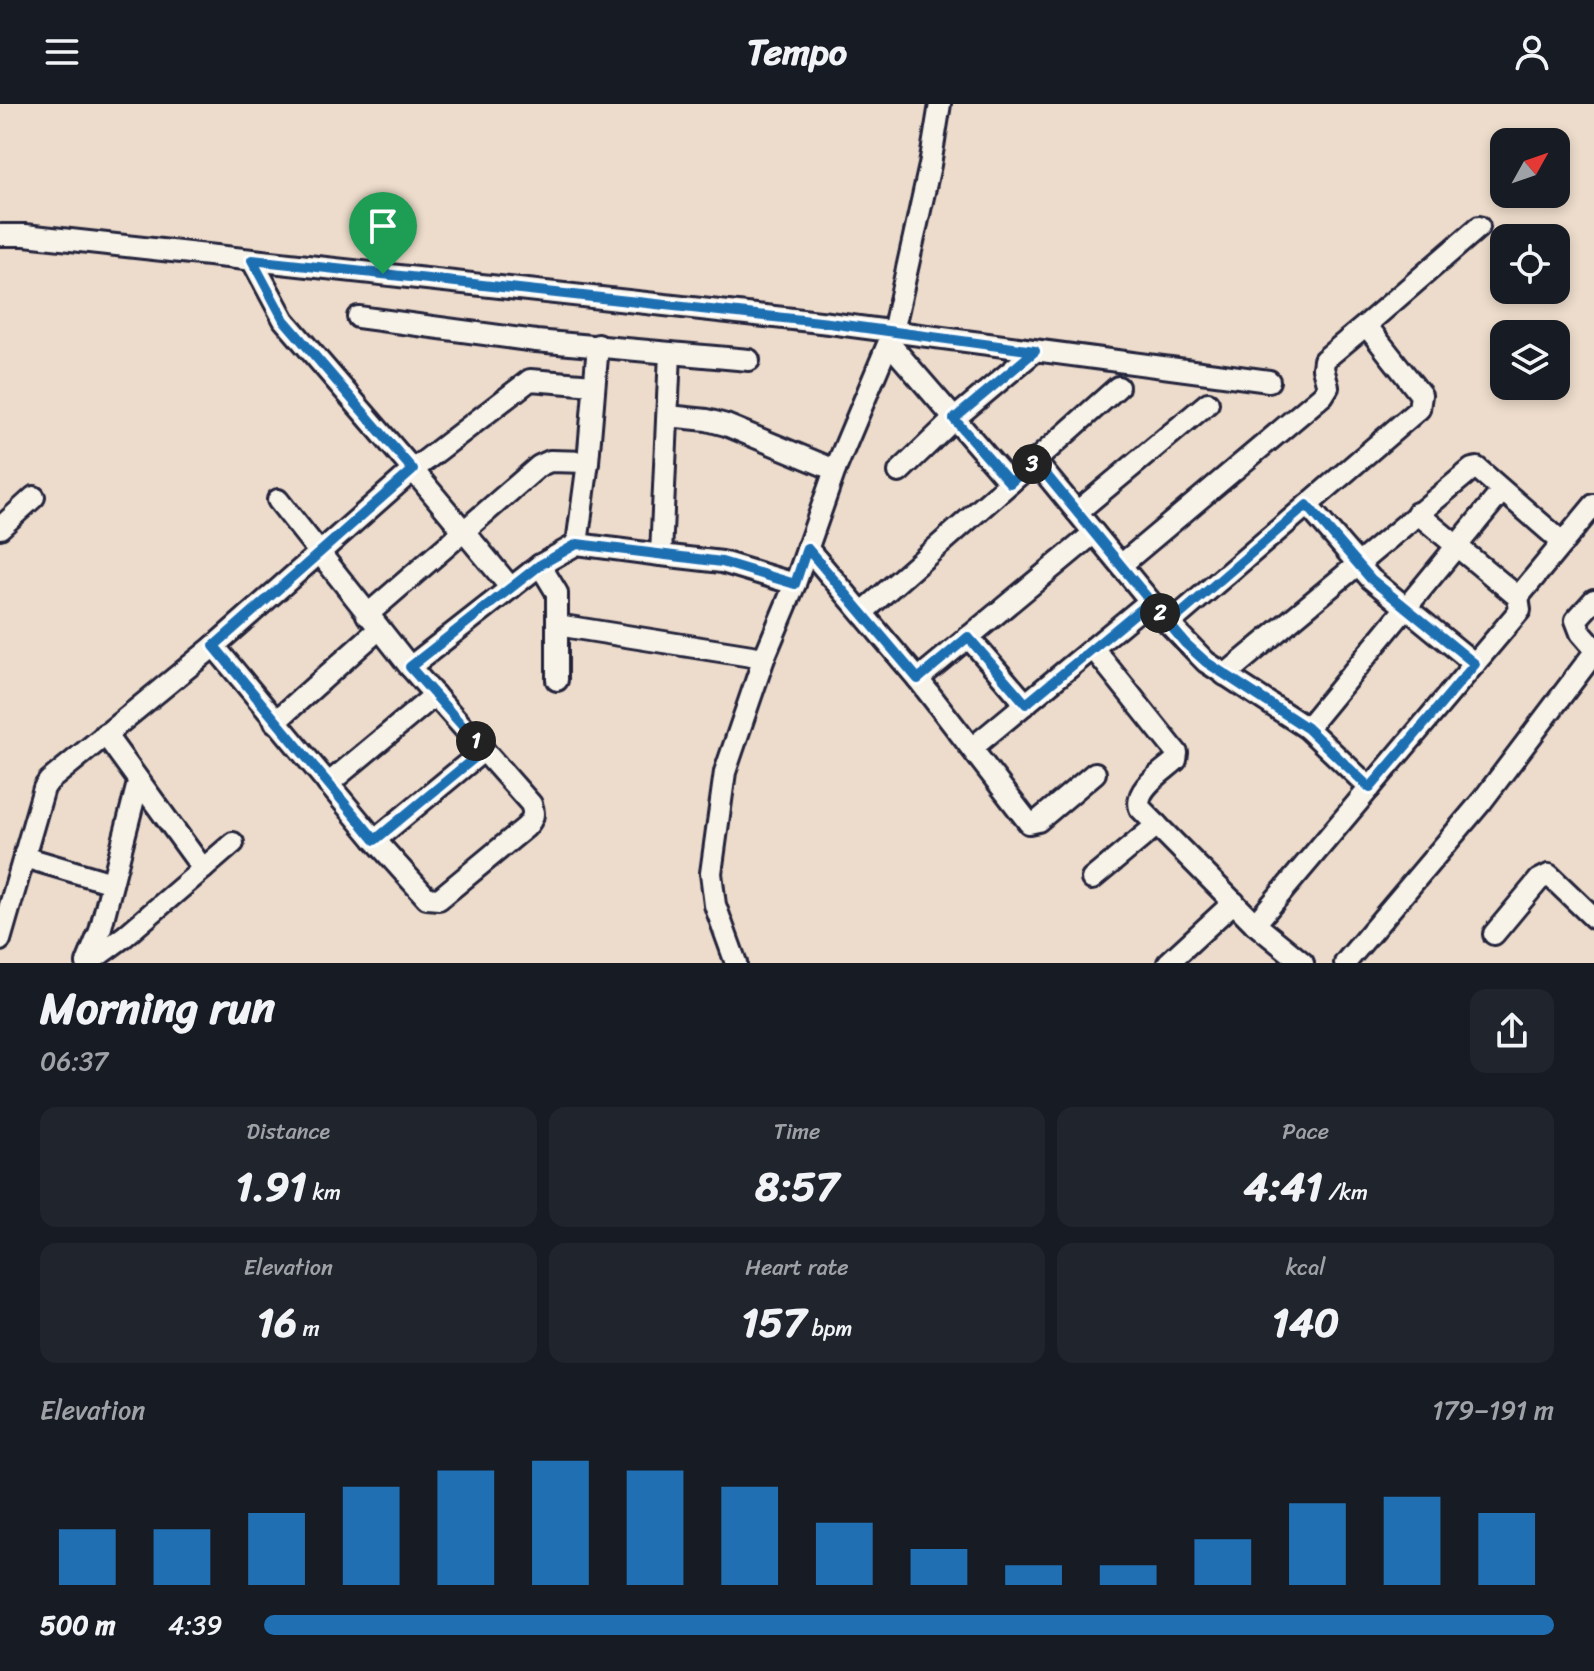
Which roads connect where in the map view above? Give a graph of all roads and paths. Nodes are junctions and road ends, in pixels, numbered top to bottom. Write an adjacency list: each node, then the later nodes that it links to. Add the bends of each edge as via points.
1 (940, 104): 7 (street)
2 (1479, 227): 6 (street)
3 (0, 235): 4 (street)
4 (252, 260): 7 (street, via 829,323); 20 (street, via 284,320)
5 (358, 317): 8 (street)
6 (1366, 325): 27 (street, via 1421,395 1421,404); 42 (street, via 1324,360 1328,387 1323,395)
7 (891, 338): 9 (street); 17 (street); 21 (street)
8 (598, 345): 10 (street); 13 (street)
9 (1035, 351): 12 (street); 17 (street)
10 (670, 353): 11 (street); 16 (street)
11 (749, 360)
12 (1269, 381)
13 (594, 385): 19 (street); 20 (street, via 530,380)
14 (1118, 387): 18 (street)
15 (1208, 403): 29 (street)
16 (668, 416): 21 (street, via 726,425); 39 (street)
17 (954, 419): 22 (street); 23 (street)
18 (1035, 461): 23 (street); 29 (street)
19 (588, 462): 32 (street, via 550,461 539,466); 35 (street)
20 (413, 470): 32 (street); 38 (street)
21 (835, 470): 37 (street)
22 (899, 472)
23 (1010, 483): 49 (street)
24 (1502, 491): 30 (street, via 1483,472 1472,469); 34 (street); 36 (street)
25 (34, 497): 31 (street)
26 (278, 500): 38 (street)
27 (1307, 505): 40 (street); 51 (street)
28 (1594, 505): 34 (street)
29 (1077, 512): 33 (street)
30 (1417, 513): 36 (street); 40 (street)
31 (0, 528)
32 (465, 531): 44 (street); 50 (street)
33 (1094, 533): 42 (street); 53 (street)
34 (1563, 543): 45 (street)
35 (577, 544): 39 (street); 41 (street)
36 (1457, 546): 45 (street); 48 (street)
37 (807, 548): 43 (street); 49 (street)
38 (320, 554): 50 (street); 54 (street)
39 (661, 555): 43 (street, via 722,562)
40 (1356, 564): 48 (street); 60 (street)
41 (540, 565): 44 (street); 52 (street, via 557,593)
42 (1121, 565): 47 (street)
43 (795, 584): 57 (street)
44 (511, 588): 59 (street)
45 (1518, 597): 58 (street, via 1518,614)
46 (1594, 600): 56 (street, via 1576,620)
47 (1150, 601): 51 (street); 55 (street)
48 (1405, 608): 58 (street); 66 (street)
49 (863, 612): 61 (street)
50 (373, 622): 59 (street); 65 (street)
51 (1169, 624): 60 (street)
52 (557, 625): 57 (street); 62 (street)
53 (968, 637): 61 (street); 64 (street)
54 (214, 646): 65 (street); 67 (street)
55 (1093, 648): 64 (street); 74 (street, via 1177,753 1138,798 1140,808)
56 (1594, 650): 90 (street, via 1482,801)
57 (764, 658): 88 (street, via 725,772 711,873 715,905)
58 (1475, 664): 73 (street)
59 (410, 667): 63 (street)
60 (1225, 675): 66 (street)
61 (918, 679): 68 (street)
62 (557, 680)
63 (435, 695): 69 (street); 72 (street)
64 (1026, 704): 68 (street)
65 (275, 722): 72 (street)
66 (1307, 728): 73 (street)
67 (105, 734): 71 (street); 77 (street, via 49,781)
68 (972, 748): 70 (street, via 1033,824)
69 (484, 750): 75 (street); 75 (street, via 531,804 533,819 450,890 439,899 427,898)
70 (1095, 773)
71 (138, 783): 78 (street); 80 (street)
72 (328, 784): 75 (street)
73 (1370, 788): 83 (street)
74 (1157, 825): 79 (street); 81 (street)
75 (375, 840)
76 (233, 843): 78 (street)
77 (24, 857): 80 (street); 85 (street)
78 (203, 869): 87 (street)
79 (1092, 879)
80 (112, 883): 87 (street)
81 (1234, 902): 83 (street); 89 (street)
82 (1594, 918): 84 (street, via 1549,875)
83 (1255, 924): 86 (street)
84 (1494, 934)
85 (0, 940)
86 (1293, 960)
87 (87, 963)
88 (736, 963)
89 (1168, 963)
90 (1345, 963)

